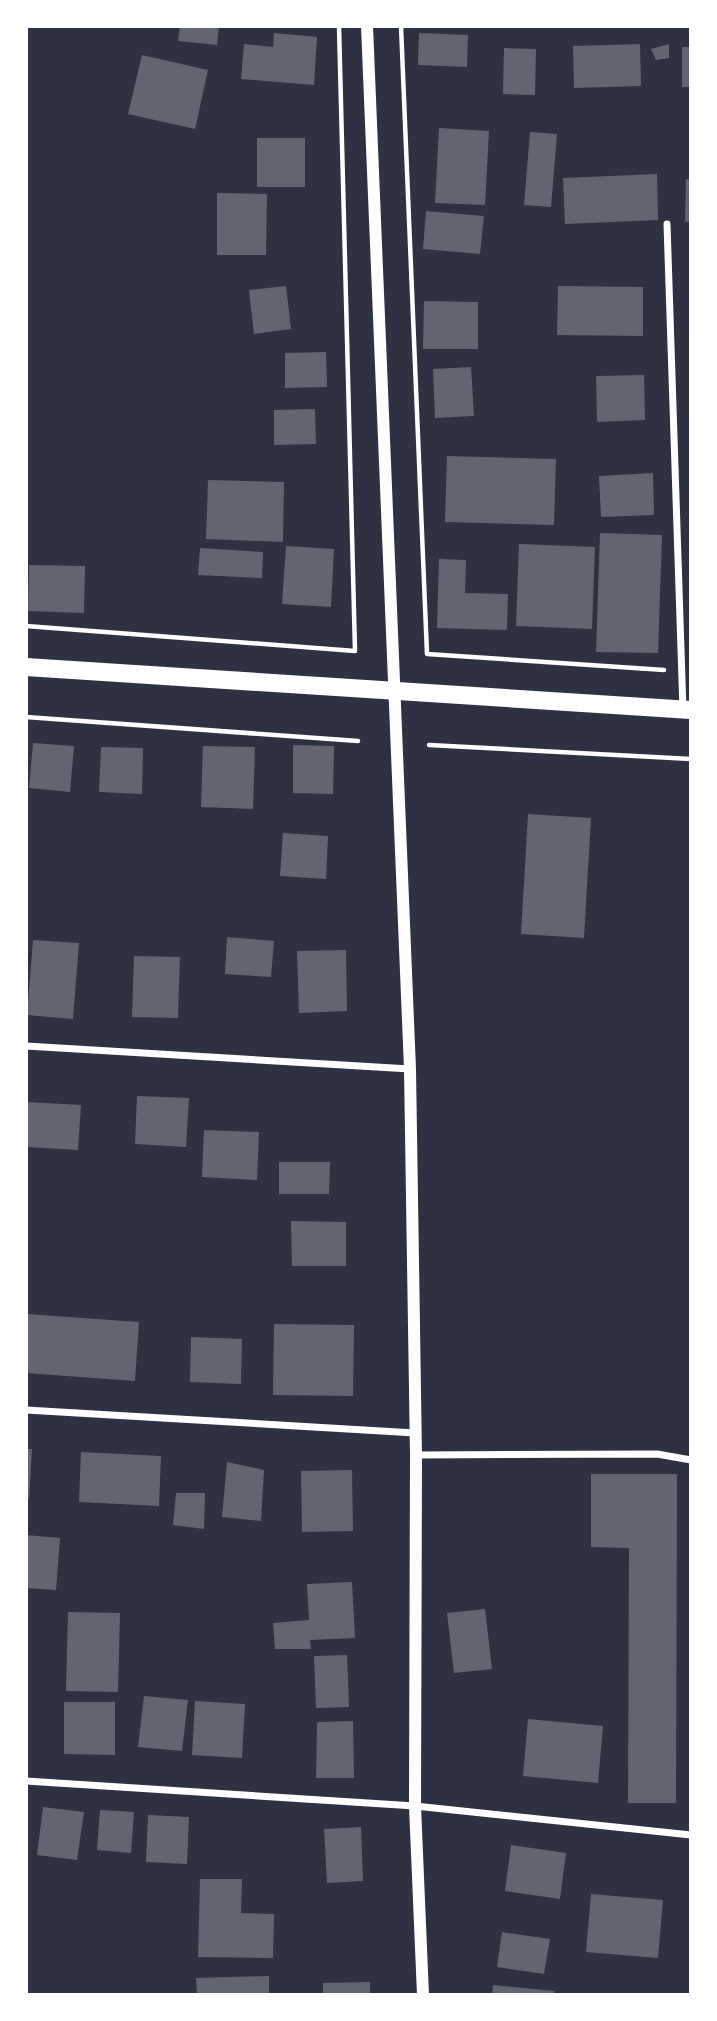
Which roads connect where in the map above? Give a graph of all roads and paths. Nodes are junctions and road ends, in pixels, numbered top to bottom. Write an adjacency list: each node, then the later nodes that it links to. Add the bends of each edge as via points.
1 (339, 26): 5 (path, via 355,651)
2 (368, 26): 8 (street)
3 (401, 26): 7 (path, via 426,654)
4 (667, 225): 7 (street)
5 (26, 626)
6 (26, 667): 8 (main road)
7 (681, 671): 9 (street)
8 (393, 692): 9 (main road); 15 (street)
9 (687, 710)
10 (26, 717): 11 (path)
11 (358, 741)
12 (429, 745): 13 (path)
13 (691, 759)
14 (26, 1046): 15 (street)
15 (410, 1069): 17 (street)
16 (26, 1410): 17 (street)
17 (415, 1433): 18 (street)
18 (416, 1455): 19 (street, via 657,1454); 21 (street)
19 (691, 1460)
20 (26, 1780): 21 (street)
21 (415, 1807): 22 (street); 23 (street)
22 (691, 1835)
23 (423, 1995)

